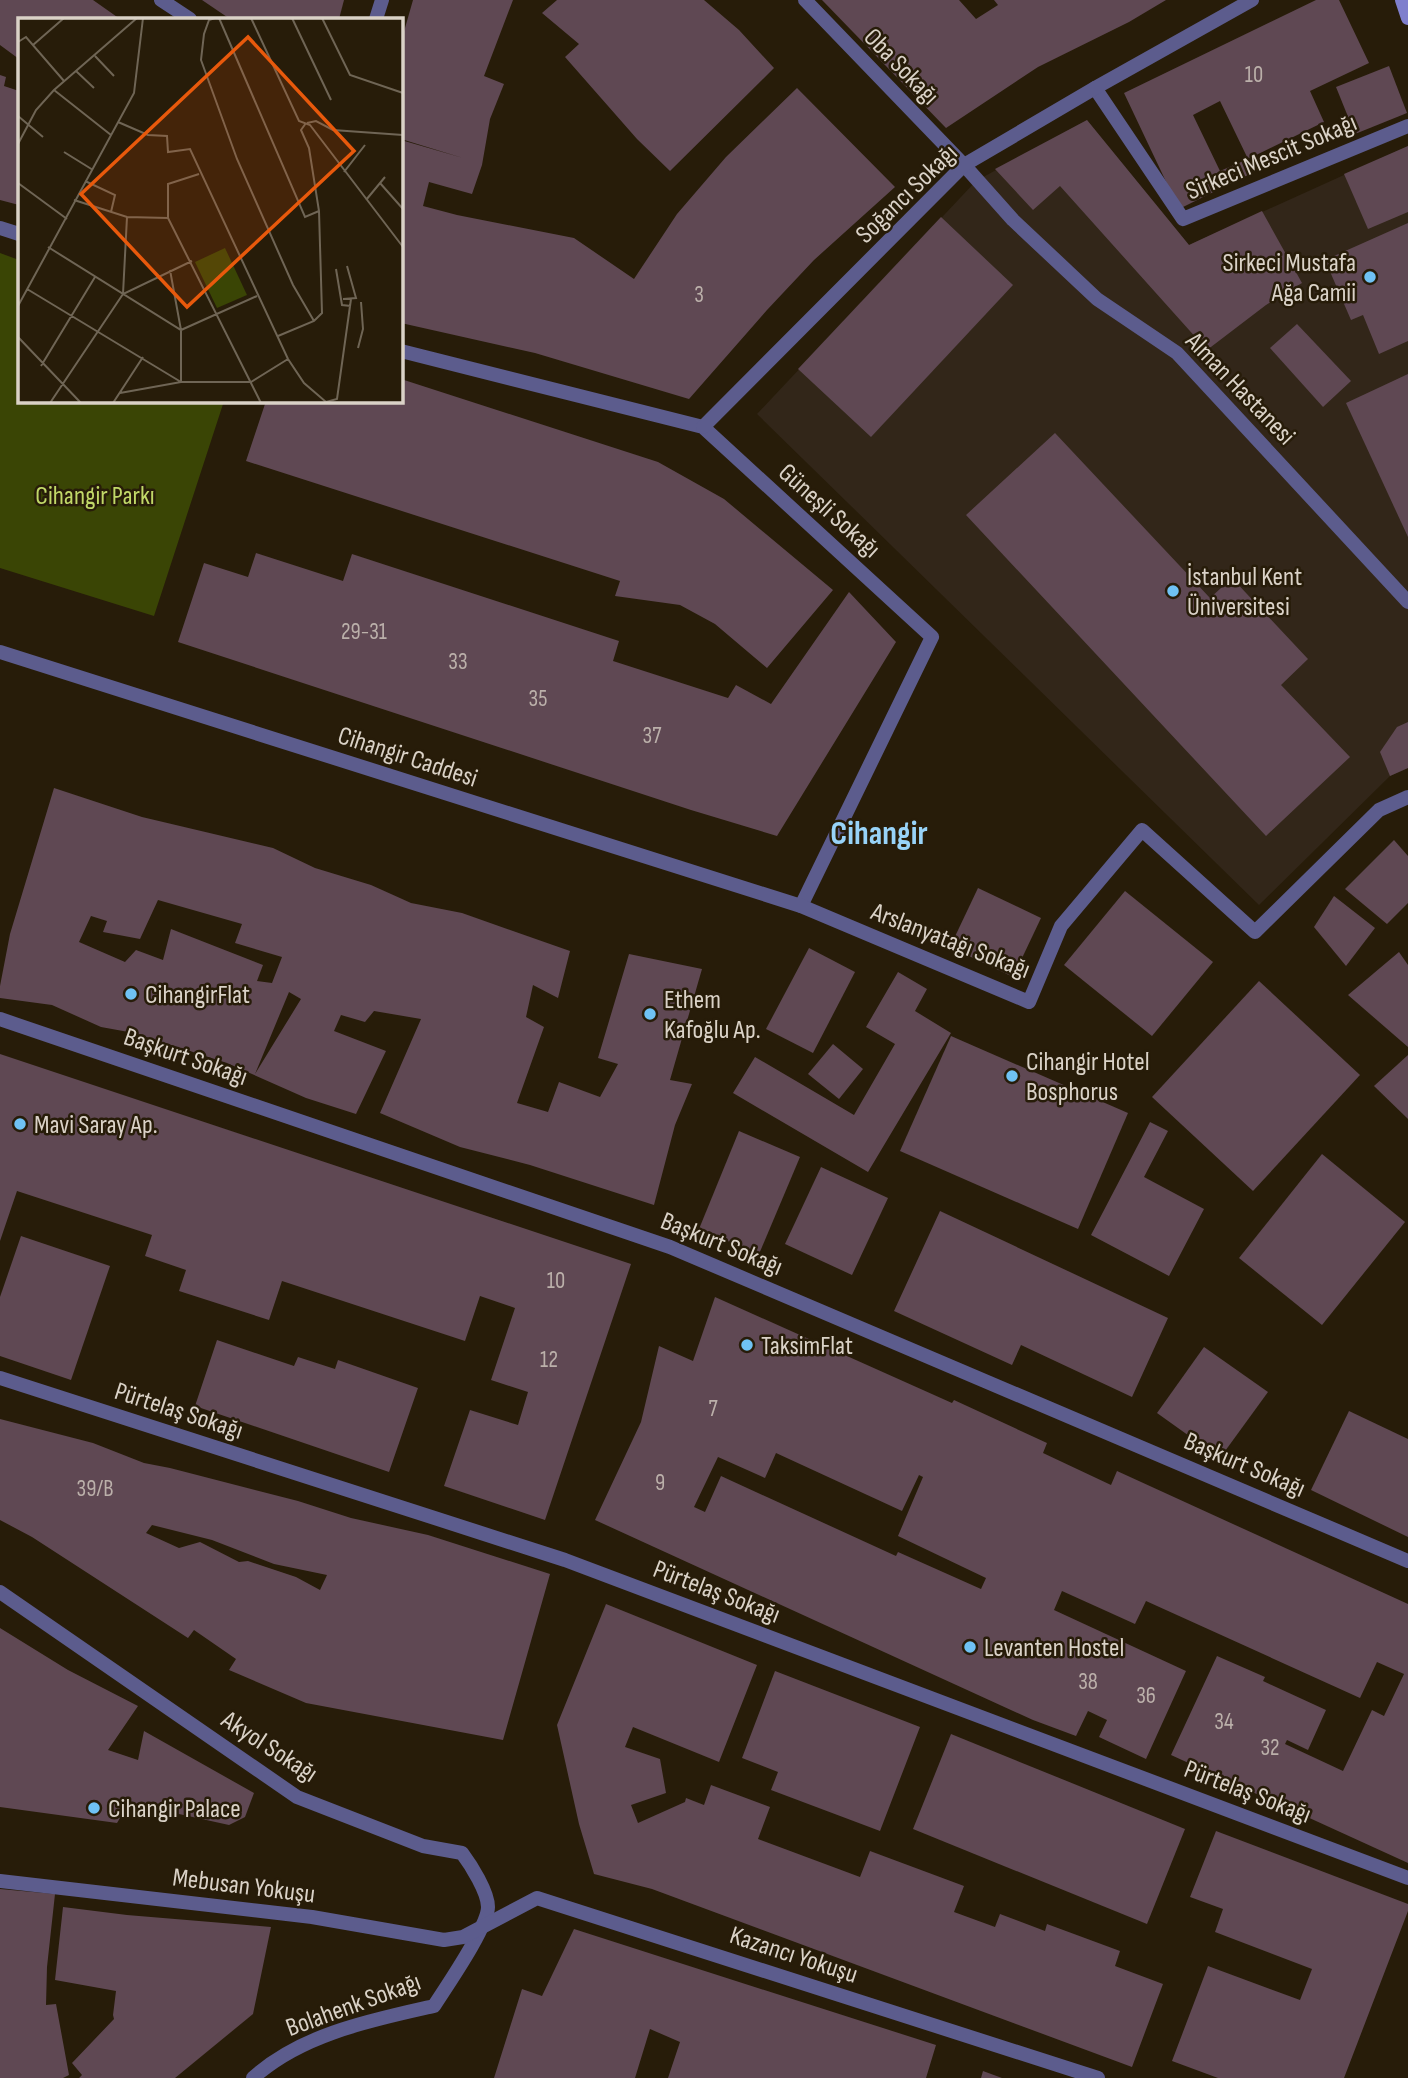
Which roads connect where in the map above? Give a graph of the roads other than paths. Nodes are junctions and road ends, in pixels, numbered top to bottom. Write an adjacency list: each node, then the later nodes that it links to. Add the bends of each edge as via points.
1 (161, 0): 6 (street)
2 (382, 0): 7 (street)
3 (805, 0): 11 (street, Oba Sokağı)
4 (1252, 0): 9 (street, Soğancı Sokağı)
5 (1402, 0): 8 (main road)
6 (189, 18)
7 (376, 18)
8 (1408, 18)
9 (1095, 88): 10 (street, Sirkeci Mescit Sokağı, via 1183,219); 11 (street, Soğancı Sokağı)
10 (1408, 125)
11 (964, 165): 15 (street, Soğancı Sokağı); 16 (street, Alman Hastanesi, via 1013,220 1097,299 1177,353)
12 (0, 228): 13 (street)
13 (18, 234)
14 (402, 351): 15 (street, Güneşli Sokağı)
15 (703, 427): 19 (street, Güneşli Sokağı, via 932,636)
16 (1408, 602)
17 (0, 652): 19 (street, Cihangir Caddesi)
18 (1408, 797): 19 (street, Arslanyatağı Sokağı, via 1379,810 1255,932 1142,830 1061,926 1029,1002)
19 (800, 906)
20 (0, 1019): 22 (street, Başkurt Sokağı, via 670,1247)
21 (0, 1378): 24 (street, Pürtelaş Sokağı, via 565,1560)
22 (1408, 1561)
23 (0, 1592): 26 (street, Akyol Sokağı, via 297,1797 423,1846 463,1853 488,1907)
24 (1408, 1878)
25 (0, 1881): 26 (street, Mebusan Yokuşu, via 312,1917 444,1940)
26 (480, 1930): 27 (street, Bolahenk Sokağı, via 434,2006 352,2025 271,2062); 28 (street, Kazancı Yokuşu, via 537,1898)
27 (253, 2078)
28 (1098, 2078)

